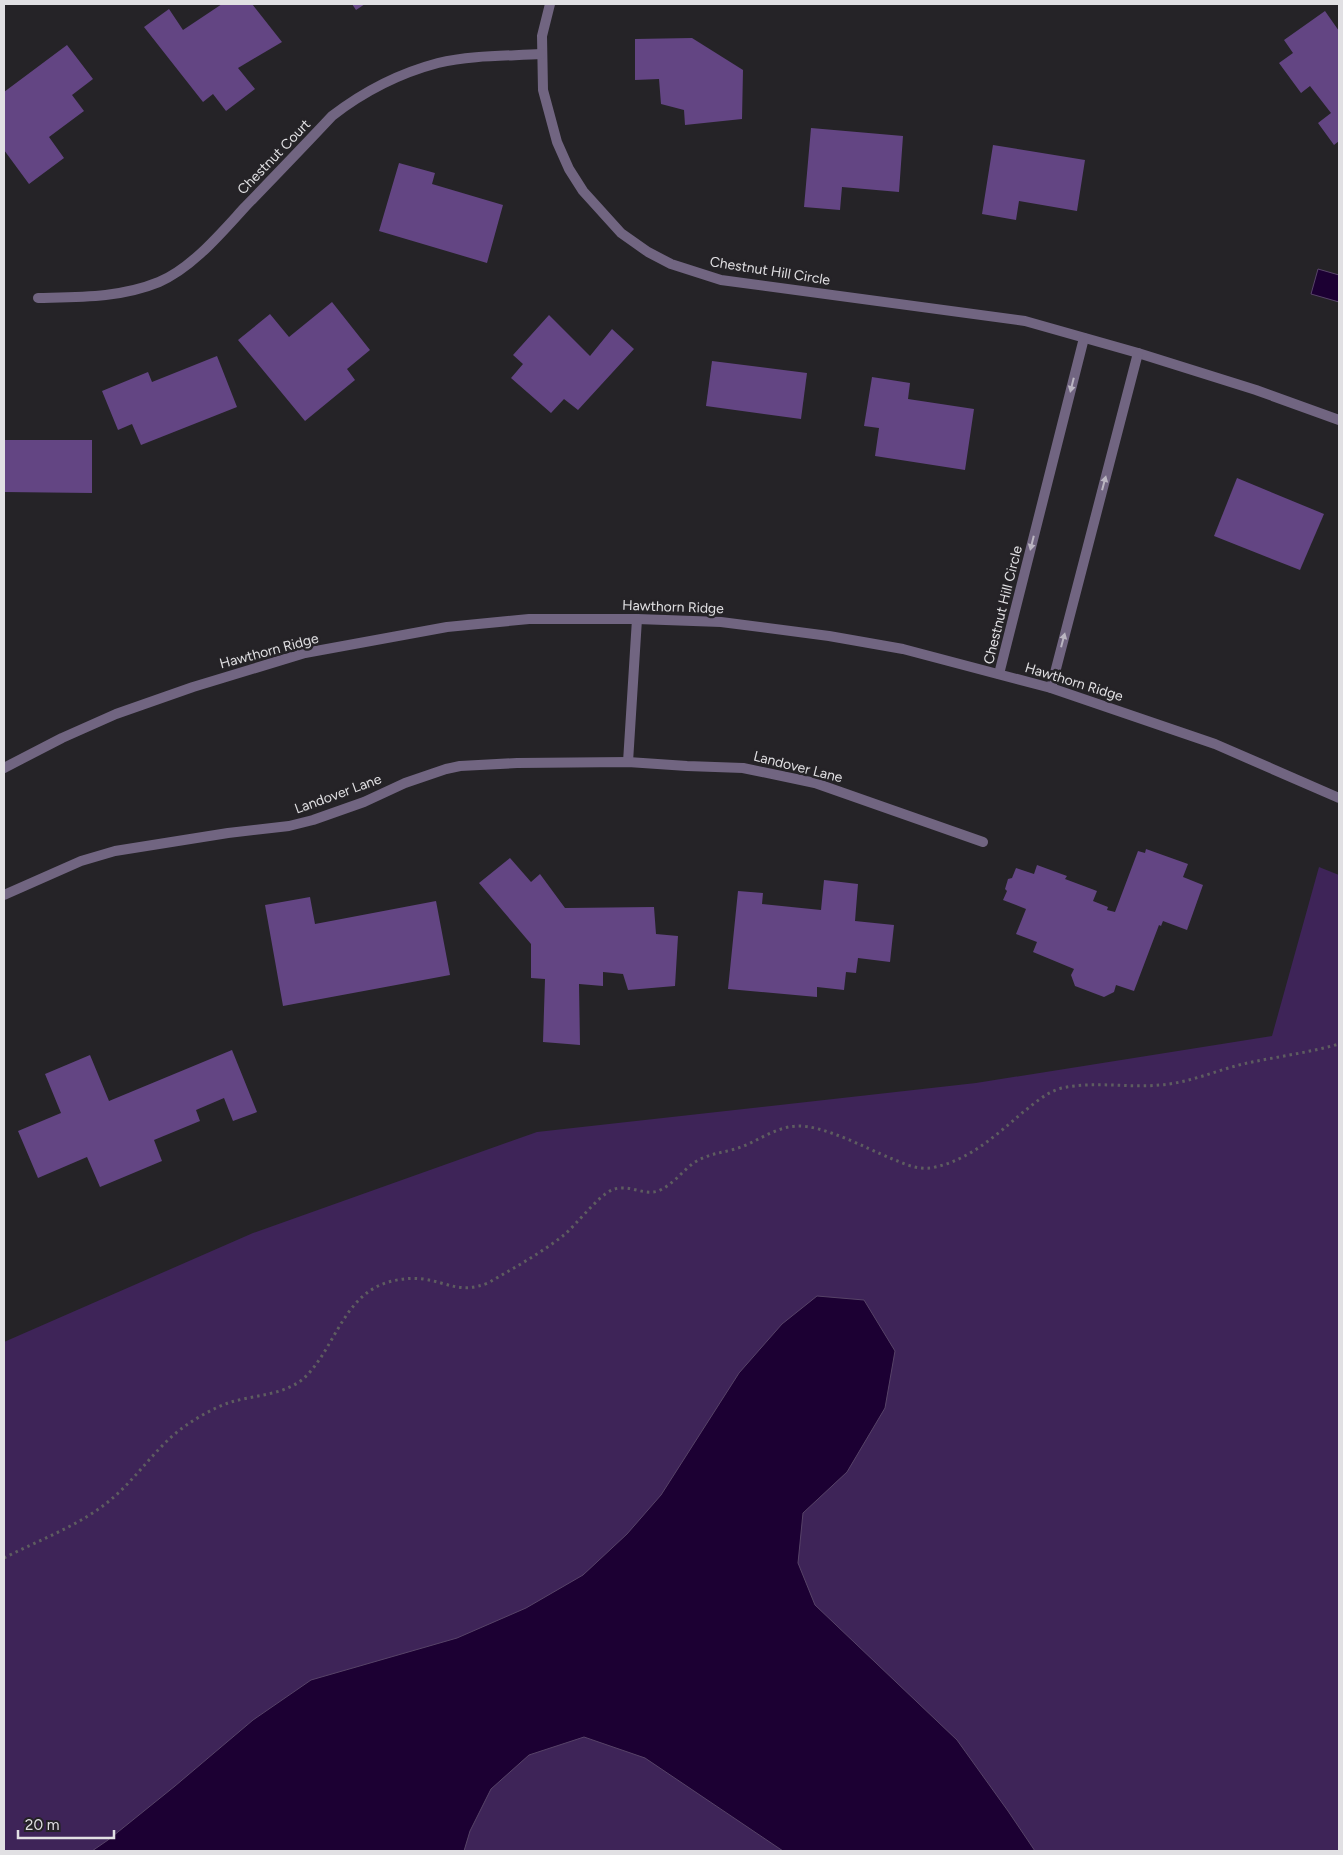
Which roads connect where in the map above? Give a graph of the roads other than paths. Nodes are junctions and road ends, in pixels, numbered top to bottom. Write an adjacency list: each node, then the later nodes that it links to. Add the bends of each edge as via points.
1 (550, 4): 2 (street, Chestnut Hill Circle)
2 (541, 54): 3 (street, Chestnut Court, via 438,63 400,76 353,100 332,116 207,247 160,281 102,296); 4 (street, Chestnut Hill Circle, via 543,90 557,142 569,169 583,191 621,233 648,252 671,264 721,280 1025,321)
3 (38, 298)
4 (1084, 338): 5 (street, Chestnut Hill Circle); 8 (street, Chestnut Hill Circle, one-way to 8)
5 (1138, 353): 6 (street, Chestnut Hill Circle); 9 (street, one-way to 5)
6 (1339, 420)
7 (637, 619): 8 (street, Hawthorn Ridge, via 721,622 829,636 903,649); 10 (street); 11 (street, Hawthorn Ridge, via 529,619 447,627 305,654 192,687 116,714)
8 (999, 674): 9 (street, Hawthorn Ridge)
9 (1051, 688): 12 (street, Hawthorn Ridge, via 1215,744)
10 (628, 762): 13 (street, Landover Lane, via 743,768 815,783); 14 (street, Landover Lane, via 460,766 289,826 115,851 80,861)
11 (4, 768)
12 (1339, 798)
13 (984, 842)
14 (4, 895)

